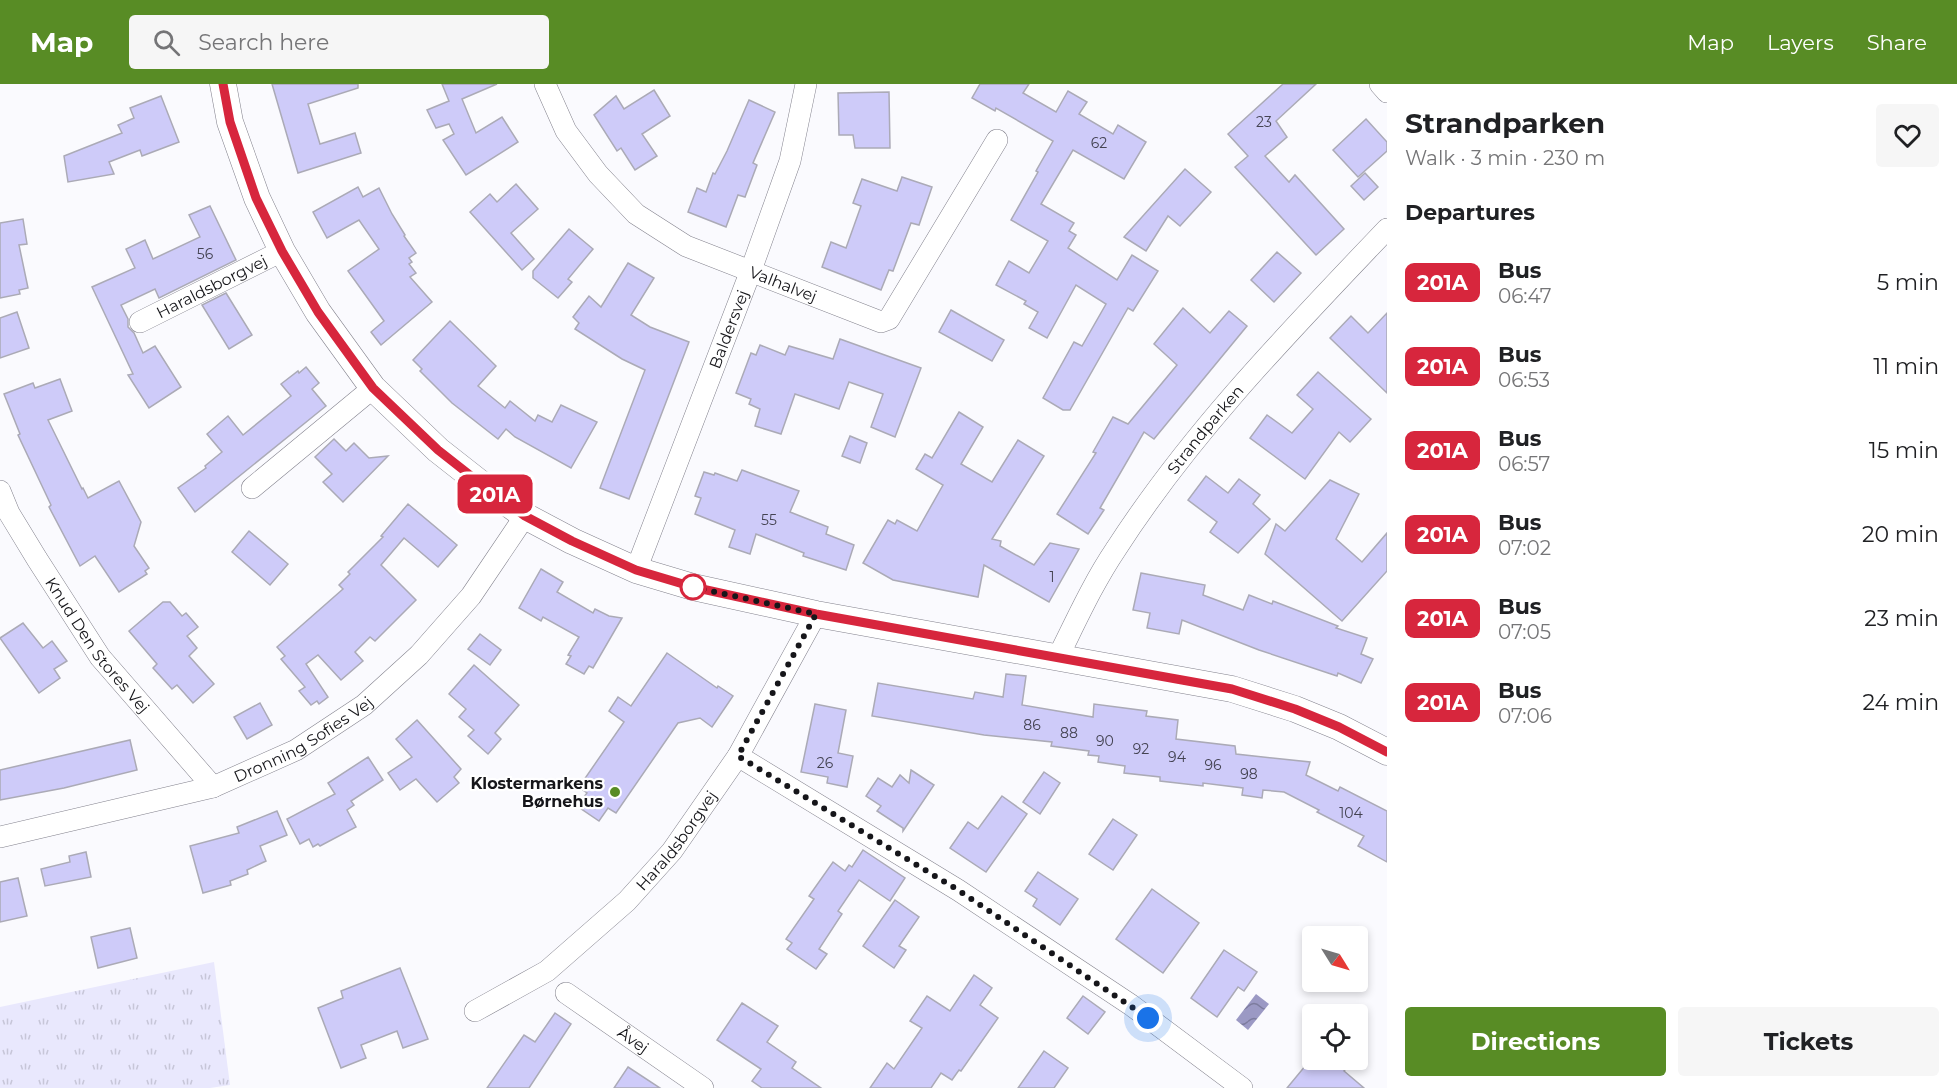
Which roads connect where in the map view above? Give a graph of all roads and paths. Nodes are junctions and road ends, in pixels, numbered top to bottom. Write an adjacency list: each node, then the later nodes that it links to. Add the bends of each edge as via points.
1 (223, 84): 8 (street, Haraldsborgvej, via 230,122 256,198)
2 (545, 84): 9 (street, Valhalvej, via 566,131 598,174 636,214 686,246)
3 (806, 84): 9 (street, Baldersvej, via 790,161)
4 (1380, 84): 5 (street)
5 (1387, 92)
6 (997, 140): 9 (street, Valhalvej, via 889,319 881,322)
7 (1387, 229): 18 (street, Strandparken, via 1285,335 1174,466 1115,549)
8 (282, 251): 10 (street, Haraldsborgvej); 11 (street, Haraldsborgvej, via 318,312)
9 (750, 273): 16 (street, Baldersvej)
10 (140, 322)
11 (373, 388): 12 (street); 15 (street, Haraldsborgvej, via 438,450)
12 (252, 488)
13 (0, 491): 14 (street, Knud Den Stores Vej)
14 (5, 514): 21 (street, Knud Den Stores Vej, via 100,657)
15 (525, 516): 16 (street, Haraldsborgvej); 21 (street, Dronning Sofies Vej, via 468,600 419,656 364,705 296,750)
16 (636, 570): 17 (street, Haraldsborgvej)
17 (816, 614): 18 (street, Haraldsborgvej); 20 (street, Haraldsborgvej)
18 (1058, 657): 19 (street, Haraldsborgvej, via 1232,689 1295,709)
19 (1387, 752)
20 (738, 756): 24 (street, Haraldsborgvej, via 672,851 627,901 547,971); 26 (street, via 958,890 1131,1005)
21 (213, 787): 22 (street, Dronning Sofies Vej)
22 (0, 837)
23 (566, 993): 25 (street, Åvej)
24 (475, 1011)
25 (703, 1088)
26 (1242, 1088)

